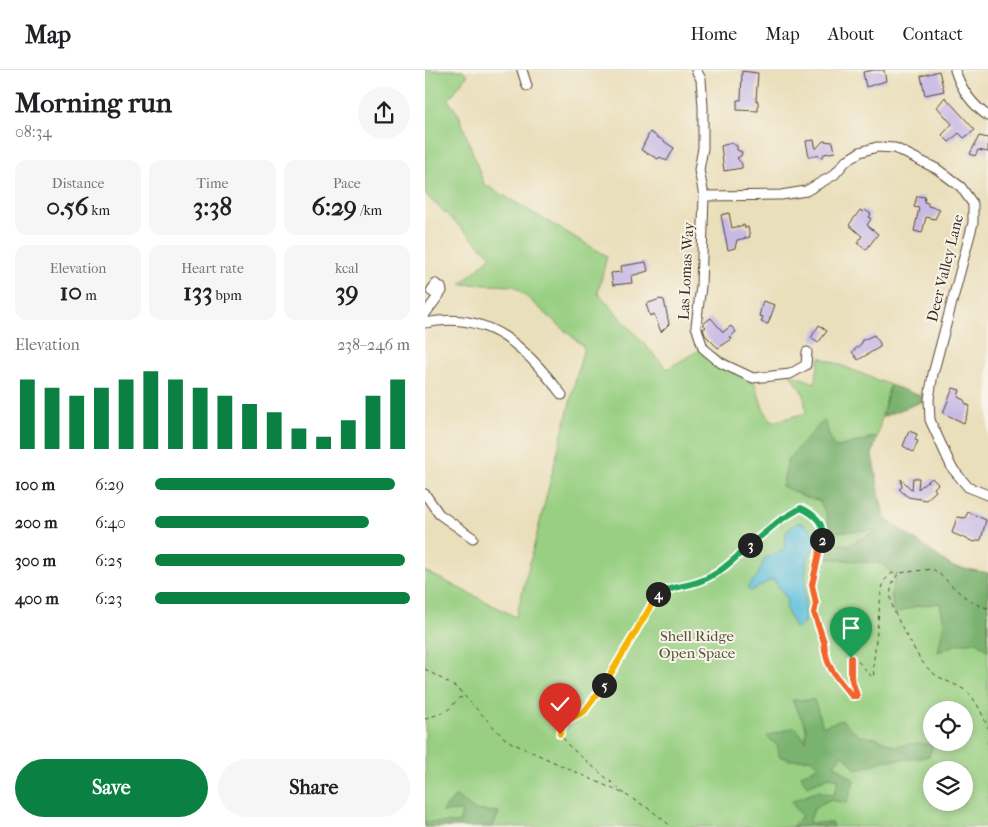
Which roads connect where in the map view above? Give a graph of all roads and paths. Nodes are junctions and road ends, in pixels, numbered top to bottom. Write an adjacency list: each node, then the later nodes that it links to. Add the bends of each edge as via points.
1 (522, 70): 4 (street)
2 (696, 70): 6 (street, Las Lomas Way, via 701,79 703,107 703,148 699,170)
3 (955, 70): 5 (street, via 972,103)
4 (527, 86)
5 (988, 116)
6 (704, 196): 10 (street, Las Lomas Way, via 701,286 696,326 703,348 721,363 753,378 790,374 806,365); 13 (street, Deer Valley Lane, via 781,195 806,191 834,175 845,161 877,147 895,148 937,169 961,187 973,204 973,223 933,374 930,420 952,468 968,487)
7 (437, 295): 8 (street)
8 (425, 314)
9 (425, 324): 11 (street, via 457,321 487,326 517,344 534,359)
10 (807, 352)
11 (562, 395)
12 (425, 494): 14 (street, via 439,514)
13 (988, 495)
14 (473, 538)
15 (899, 572): 16 (path, via 933,569 961,596); 20 (path, via 891,593 894,614 917,656 934,674 958,685 972,696); 23 (path, via 888,577 881,593 874,676 851,658 851,677 857,696 852,696 837,680 825,658 823,634 814,613 816,604 812,585 824,534 820,521 801,508 779,521 705,580 657,595 598,694 584,712 564,722 560,734 569,746)
16 (988, 608)
17 (425, 668): 18 (path)
18 (465, 696): 19 (path, via 447,711); 23 (path, via 512,743)
19 (425, 719)
20 (988, 728)
21 (988, 740): 22 (path)
22 (988, 758)
23 (625, 794): 24 (path)
24 (672, 827)

